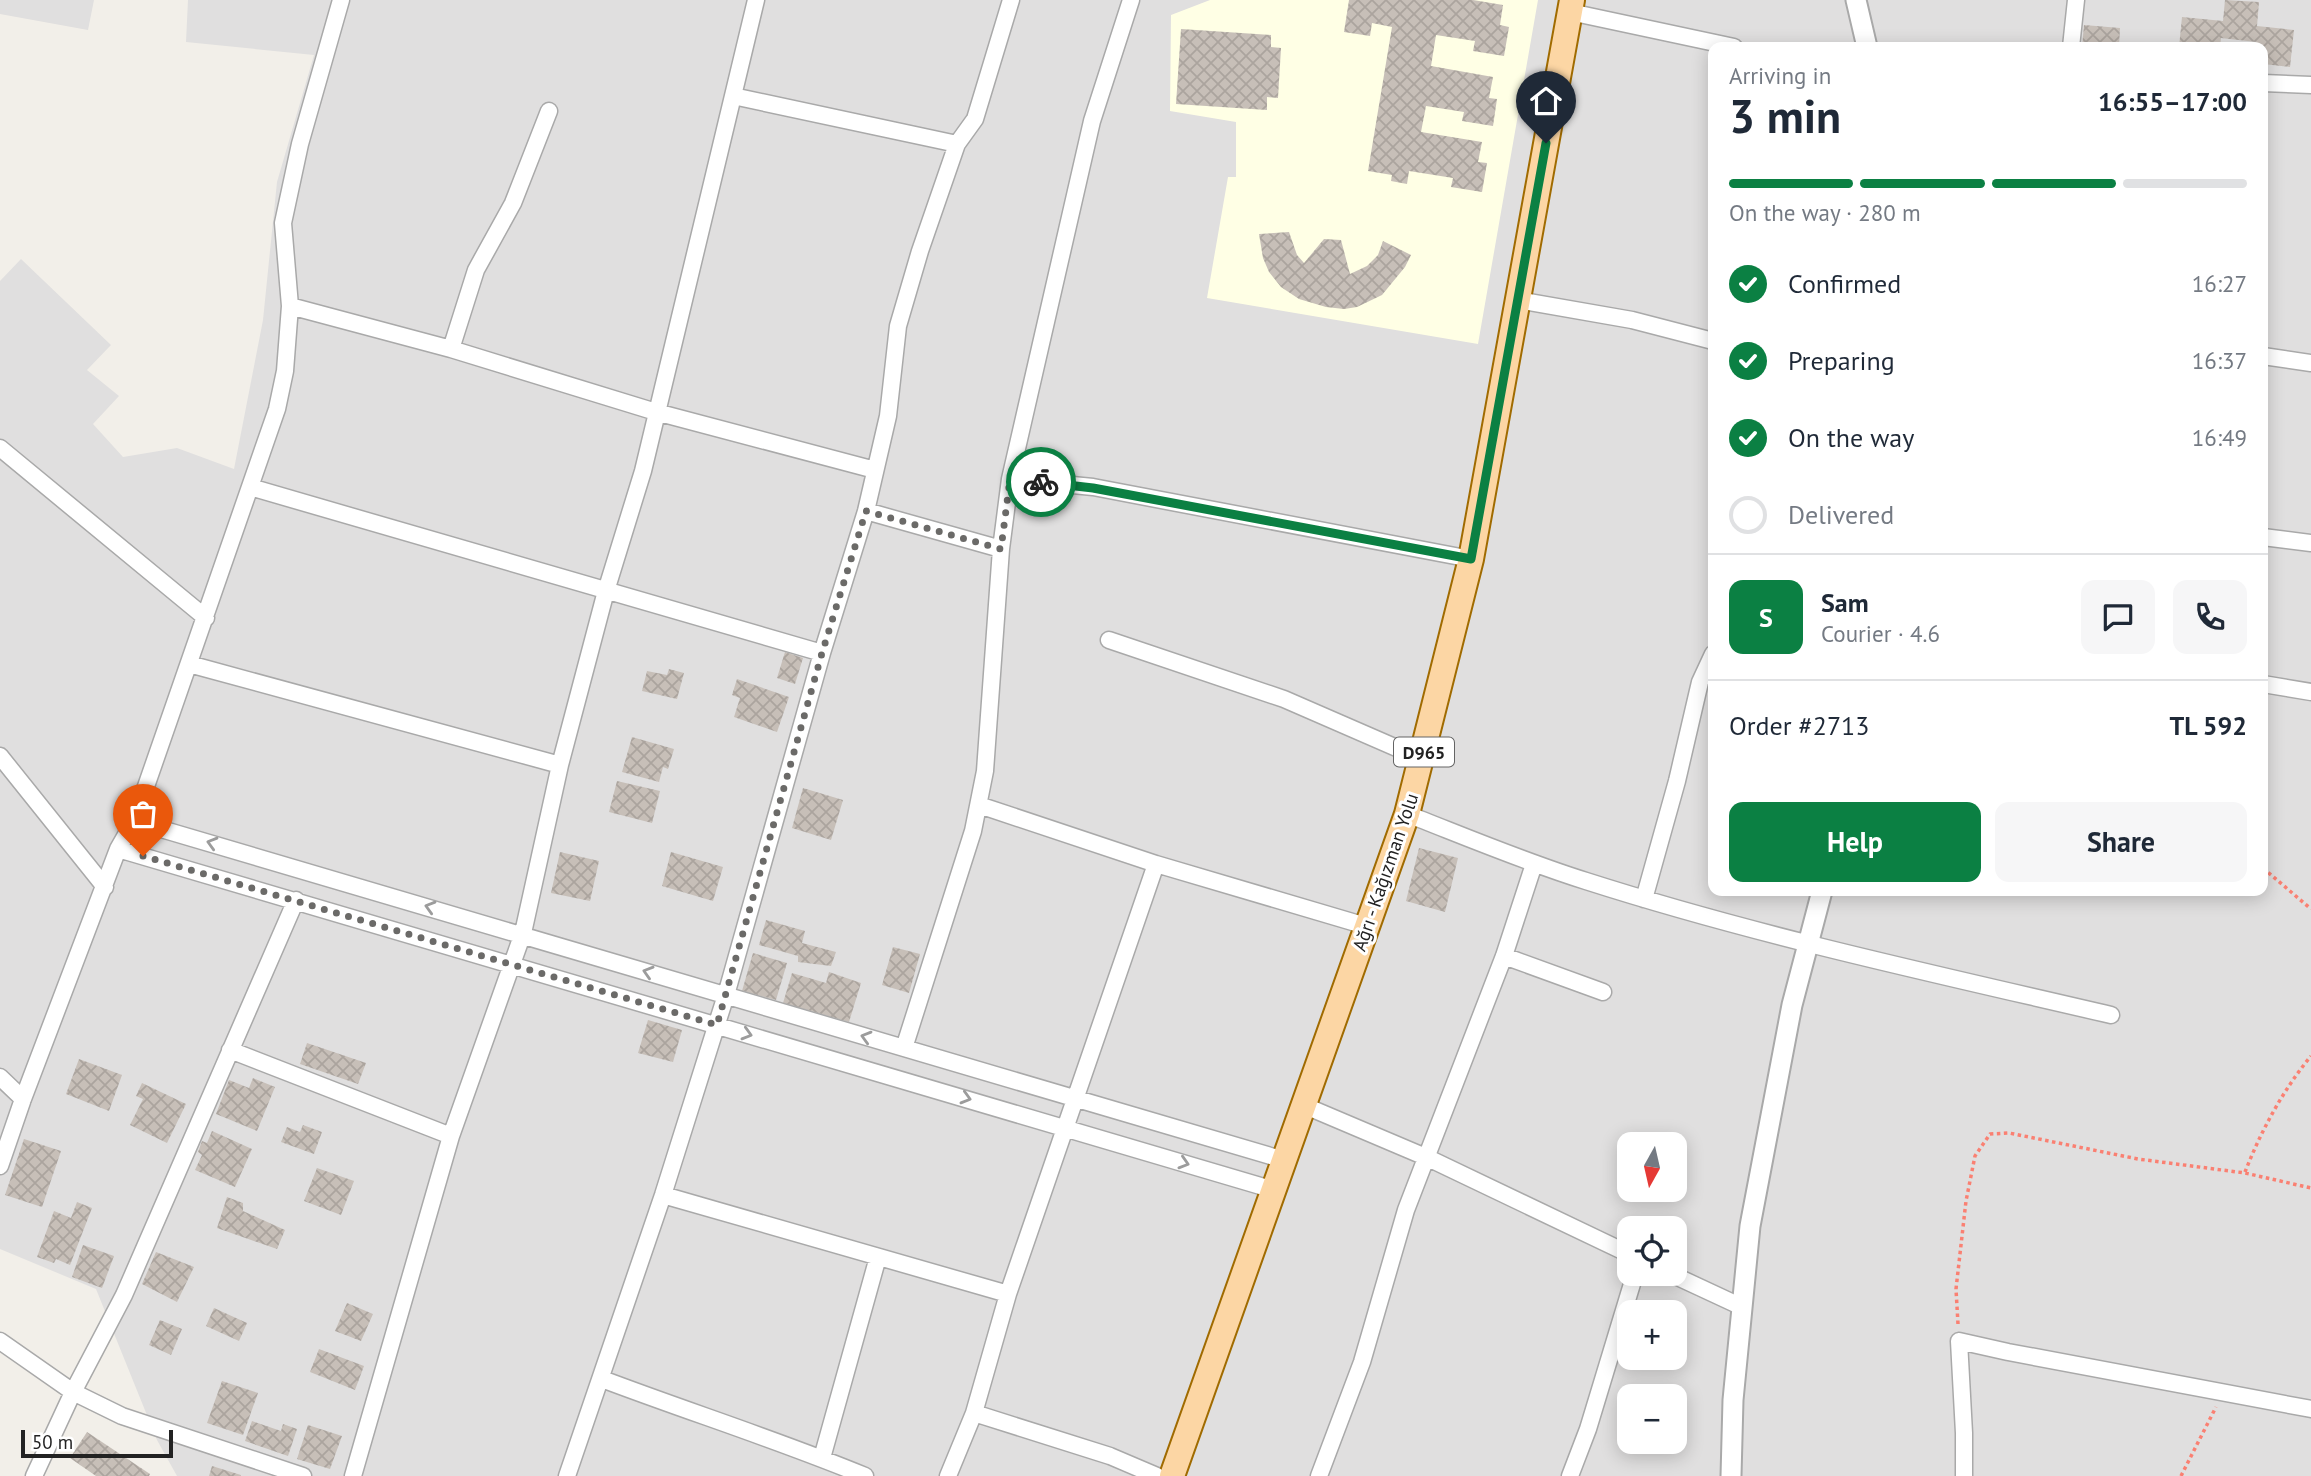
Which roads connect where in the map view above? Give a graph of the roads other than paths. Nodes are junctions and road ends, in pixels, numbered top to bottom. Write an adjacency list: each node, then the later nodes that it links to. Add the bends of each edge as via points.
1 (341, 0): 17 (street, via 283,223)
2 (756, 0): 13 (street)
3 (1011, 0): 15 (street, via 975,119)
4 (1131, 0): 25 (street, via 1092,121)
5 (1856, 0): 9 (street)
6 (2076, 0): 10 (street)
7 (1571, 6): 8 (street); 16 (main road, Ağrı - Kağızman Yolu / D965)
8 (1711, 42)
9 (1866, 42)
10 (2072, 42)
11 (2268, 83): 12 (street)
12 (2311, 85)
13 (733, 96): 15 (street); 22 (street)
14 (549, 111): 19 (street, via 513,203 475,270)
15 (957, 144): 24 (street, via 898,326 888,416)
16 (1518, 300): 18 (street, via 1632,320); 31 (main road, Ağrı - Kağızman Yolu / D965)
17 (290, 306): 19 (street); 26 (street, via 277,409)
18 (1708, 340)
19 (450, 349): 22 (street)
20 (2268, 357): 21 (street)
21 (2311, 363)
22 (656, 412): 24 (street); 32 (street)
23 (0, 448): 33 (street)
24 (875, 470): 27 (street)
25 (1010, 479): 30 (street); 31 (street, via 1093,488)
26 (250, 487): 32 (street); 33 (street)
27 (866, 511): 30 (street); 35 (street)
28 (2268, 538): 29 (street)
29 (2311, 543)
30 (1001, 549): 43 (street)
31 (1471, 559): 41 (main road, Ağrı - Kağızman Yolu / D965)
32 (606, 591): 35 (street); 42 (street)
33 (206, 618): 36 (street)
34 (1109, 639): 41 (street, via 1284,699)
35 (822, 653): 59 (street)
36 (189, 664): 42 (street); 45 (street)
37 (1708, 665): 51 (street)
38 (2268, 685): 39 (street)
39 (2311, 692)
40 (0, 756): 49 (street)
41 (1422, 759): 44 (main road, Ağrı - Kağızman Yolu / D965)
42 (560, 765): 54 (street)
43 (979, 805): 47 (street); 62 (street)
44 (1407, 814): 48 (street); 53 (main road, Ağrı - Kağızman Yolu / D965)
45 (134, 821): 46 (street); 54 (street, one-way to 45)
46 (118, 849): 49 (street); 52 (street)
47 (1156, 864): 53 (street); 65 (street)
48 (1534, 864): 51 (street); 56 (street)
49 (105, 887): 66 (street)
50 (1821, 896): 55 (street)
51 (1644, 899): 55 (street)
52 (296, 900): 57 (street); 63 (street)
53 (1367, 926): 67 (main road, Ağrı - Kağızman Yolu / D965)
54 (523, 933): 57 (street); 59 (street, one-way to 54)
55 (1808, 945): 60 (street); 80 (street, via 1792,1005 1750,1226)
56 (1504, 956): 58 (street); 70 (street)
57 (513, 965): 61 (street); 69 (street)
58 (1603, 992)
59 (726, 995): 61 (street); 62 (street, one-way to 59)
60 (2111, 1015)
61 (717, 1025): 68 (street, one-way to 68); 74 (street)
62 (904, 1048): 65 (street)
63 (230, 1050): 69 (street); 83 (street, via 124,1295)
64 (0, 1077): 66 (street)
65 (1077, 1098): 68 (street); 71 (street)
66 (23, 1099): 72 (street)
67 (1303, 1105): 70 (street); 71 (main road, Ağrı - Kağızman Yolu / D965)
68 (1066, 1128): 73 (street, one-way to 73); 79 (street)
69 (451, 1136): 89 (street)
70 (1428, 1158): 75 (street); 95 (street, via 1406,1210 1362,1362)
71 (1284, 1160): 73 (main road, Ağrı - Kağızman Yolu / D965)
72 (0, 1166)
73 (1274, 1190): 94 (main road, Ağrı - Kağızman Yolu / D965)
74 (663, 1195): 76 (street); 82 (street)
75 (1617, 1248)
76 (878, 1257): 79 (street); 86 (street)
77 (1687, 1282): 80 (street)
78 (1631, 1286): 96 (street)
79 (1008, 1294): 85 (street)
80 (1741, 1307): 97 (street)
81 (0, 1341): 83 (street)
82 (602, 1379): 86 (street); 90 (street)
83 (73, 1392): 87 (street); 88 (street, via 122,1416)
84 (2311, 1409): 98 (street, via 1959,1341)
85 (974, 1413): 92 (street); 93 (street, via 1110,1455)
86 (822, 1458): 91 (street)
87 (34, 1476)
88 (303, 1476)
89 (353, 1476)
90 (567, 1476)
91 (865, 1476)
92 (948, 1476)
93 (1157, 1476)
94 (1172, 1476)
95 (1319, 1476)
96 (1570, 1476)
97 (1731, 1476)
98 (1964, 1476)

